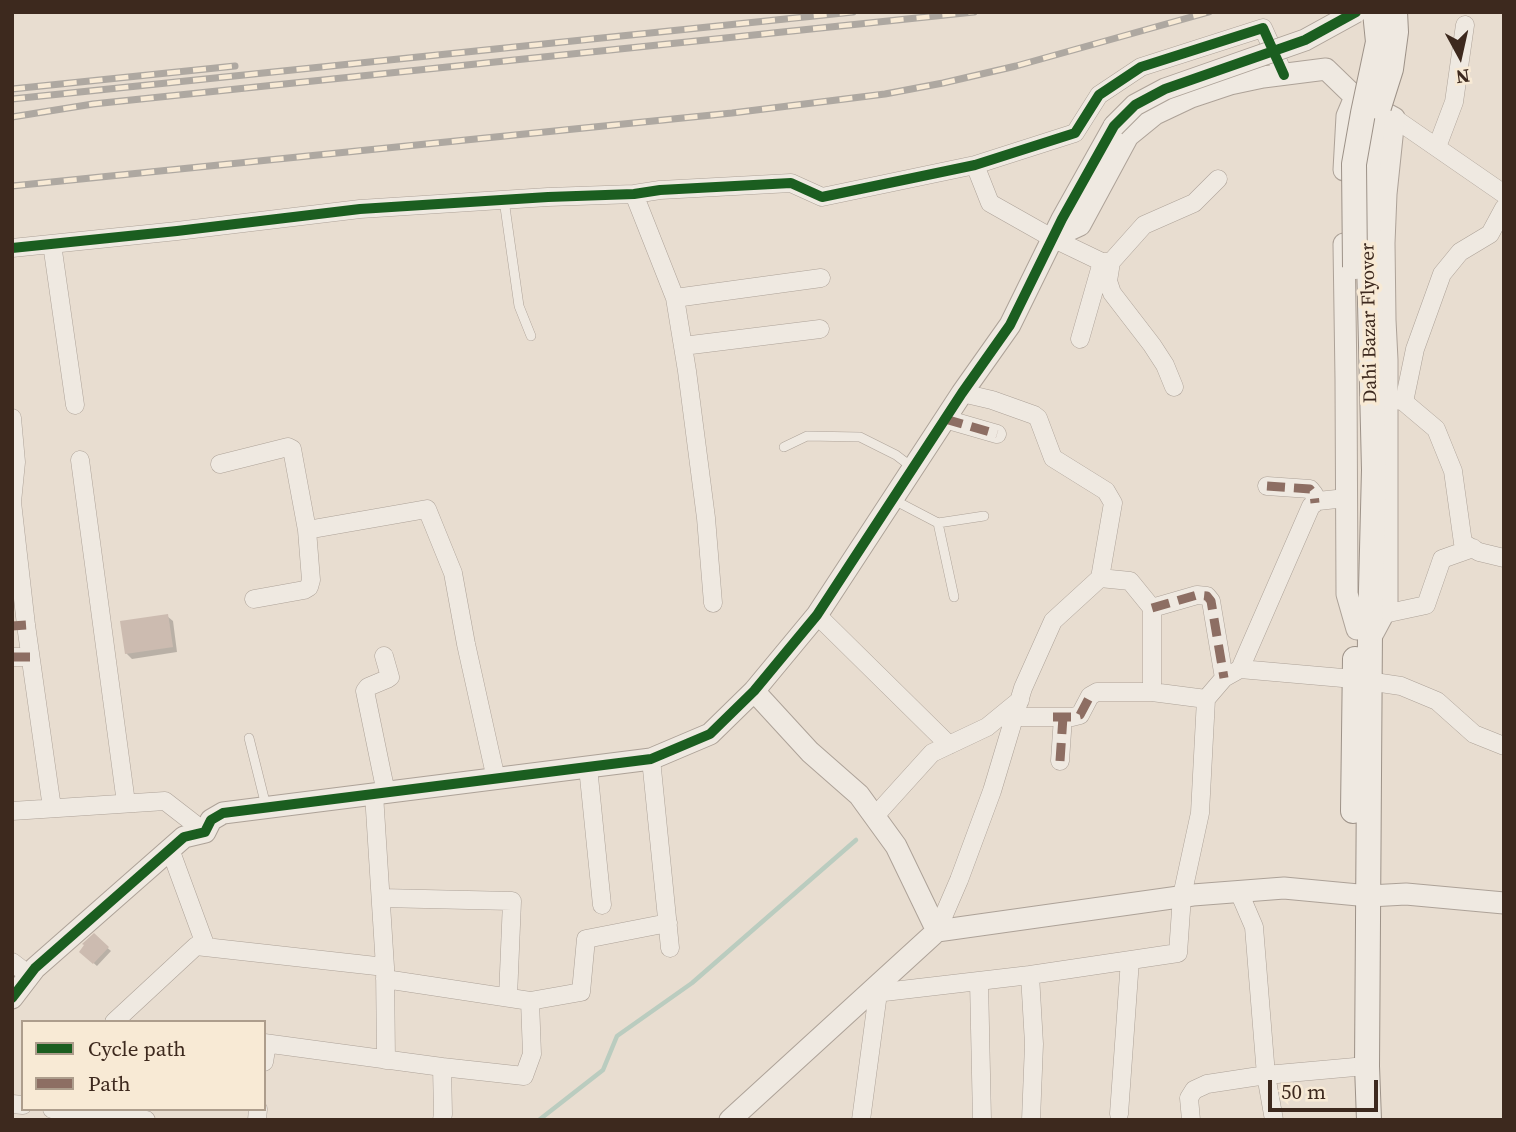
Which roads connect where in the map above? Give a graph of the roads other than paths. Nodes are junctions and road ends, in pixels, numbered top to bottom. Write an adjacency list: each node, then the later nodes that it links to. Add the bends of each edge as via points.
1 (1356, 12): 15 (street, bridge, via 1305,40 1165,89 1135,105 1114,126)
2 (1375, 12): 54 (main road, Dahi Bazar Flyover, bridge, via 1378,42 1354,164)
3 (1395, 12): 54 (main road, Dahi Bazar Flyover, bridge, via 1391,69 1373,126 1367,178 1374,470)
4 (1465, 25): 8 (street, via 1454,102)
5 (1284, 75): 6 (street, via 1326,69); 9 (street, via 1263,29 1141,67 1099,95 1075,133); 15 (street, via 1230,84 1154,114 1128,136 1080,225)
6 (1355, 97): 7 (street); 38 (street, via 1347,116 1344,185)
7 (1394, 118): 8 (street); 27 (street, via 1384,243)
8 (1437, 147): 12 (street)
9 (975, 165): 11 (street, via 822,197 791,183); 15 (street, via 990,203)
10 (1218, 179): 18 (street, via 1194,203 1144,225)
11 (634, 194): 13 (street); 20 (street)
12 (1504, 194)
13 (504, 200): 16 (street, via 360,209); 22 (lane, via 519,306)
14 (1504, 208): 27 (street, via 1490,234 1461,252 1442,274)
15 (1052, 238): 18 (street); 26 (street, via 1010,325)
16 (52, 244): 17 (street); 28 (street)
17 (12, 248)
18 (1107, 262): 23 (street); 25 (street, via 1112,293 1152,345)
19 (821, 278): 20 (street)
20 (675, 298): 24 (street)
21 (820, 329): 24 (street)
22 (531, 336)
23 (1080, 339)
24 (683, 346): 51 (street)
25 (1174, 387)
26 (962, 393): 30 (street); 48 (street, via 1034,415 1052,458 1106,491 1113,503)
27 (1396, 400): 46 (street, via 1436,429 1453,471 1463,543); 54 (street, via 1387,607)
28 (75, 405)
29 (12, 418): 34 (street)
30 (945, 419): 31 (street); 36 (street)
31 (997, 434)
32 (784, 447): 36 (lane, via 807,436 860,437)
33 (80, 460): 73 (street)
34 (14, 462): 40 (street)
35 (219, 464): 44 (street, via 292,449)
36 (913, 468): 39 (street)
37 (1267, 486): 41 (street, via 1310,489)
38 (1346, 498): 41 (street); 54 (street, via 1347,594)
39 (892, 499): 43 (lane); 53 (street)
40 (12, 502): 45 (street)
41 (1315, 503): 58 (street)
42 (984, 516): 43 (lane)
43 (938, 523): 49 (lane)
44 (307, 530): 50 (street, via 309,587); 71 (street, via 427,509 453,573)
45 (15, 537): 55 (street)
46 (1472, 548): 47 (street); 54 (street, via 1442,559 1426,605)
47 (1504, 558)
48 (1100, 578): 52 (street, via 1130,581); 63 (street, via 1053,621)
49 (954, 597)
50 (254, 599)
51 (713, 603)
52 (1152, 608): 58 (street, via 1207,596); 61 (street)
53 (817, 615): 60 (street); 66 (street)
54 (1368, 619): 59 (main road)
55 (19, 625): 57 (street)
56 (384, 656): 72 (street, via 390,677 365,691)
57 (21, 657): 74 (street)
58 (1232, 673): 59 (street); 62 (street)
59 (1363, 680): 67 (street, via 1401,686 1437,701 1474,734); 81 (main road)
60 (754, 691): 68 (street, via 710,734); 77 (street, via 810,752 859,795)
61 (1152, 692): 62 (street); 64 (street, via 1097,692 1080,715)
62 (1206, 699): 82 (street, via 1200,813)
63 (1017, 709): 64 (street); 66 (street); 87 (street, via 992,791)
64 (1062, 717): 69 (street)
65 (249, 738): 75 (lane)
66 (950, 745): 77 (street, via 932,753)
67 (1504, 746)
68 (651, 760): 70 (street); 86 (street)
69 (1060, 761)
70 (588, 767): 71 (street); 85 (street)
71 (496, 779): 72 (street)
72 (380, 794): 75 (street); 83 (street)
73 (126, 803): 74 (street); 78 (street, via 165,801)
74 (52, 808): 76 (street)
75 (267, 808): 78 (street, via 223,813)
76 (12, 811)
77 (874, 816): 87 (street, via 896,846)
78 (205, 832): 79 (street, via 184,837)
79 (170, 849): 88 (street); 93 (street)
80 (1239, 891): 81 (street, via 1284,888); 82 (street); 105 (street, via 1254,927)
81 (1362, 895): 84 (street); 104 (main road); 118 (main road)
82 (1182, 896): 87 (street); 90 (street, via 1178,953)
83 (380, 898): 92 (street); 97 (street, via 512,901)
84 (1504, 903)
85 (602, 905)
86 (668, 923): 89 (street); 99 (street, via 586,939 581,992)
87 (937, 931): 96 (street)
88 (206, 947): 92 (street); 100 (street, via 196,946)
89 (670, 948)
90 (1130, 960): 94 (street); 107 (street)
91 (12, 962): 93 (street)
92 (385, 973): 97 (street); 102 (street)
93 (29, 975): 98 (street)
94 (1030, 975): 95 (street); 114 (street, via 1034,1044)
95 (979, 981): 96 (street); 113 (street)
96 (873, 994): 111 (street); 112 (street)
97 (508, 997): 99 (street)
98 (12, 998)
99 (530, 1000): 103 (street, via 531,1054 524,1076)
100 (116, 1020)
101 (266, 1043): 102 (street)
102 (386, 1060): 103 (street)
103 (442, 1067): 110 (street)
104 (1356, 1067): 105 (street); 117 (main road)
105 (1266, 1075): 115 (street, via 1194,1090 1189,1098); 116 (street)
106 (61, 1111): 108 (street)
107 (1119, 1114)
108 (88, 1117): 109 (street)
109 (146, 1120)
110 (442, 1120)
111 (730, 1120)
112 (862, 1120)
113 (982, 1120)
114 (1031, 1120)
115 (1191, 1120)
116 (1274, 1120)
117 (1355, 1120)
118 (1369, 1120)

